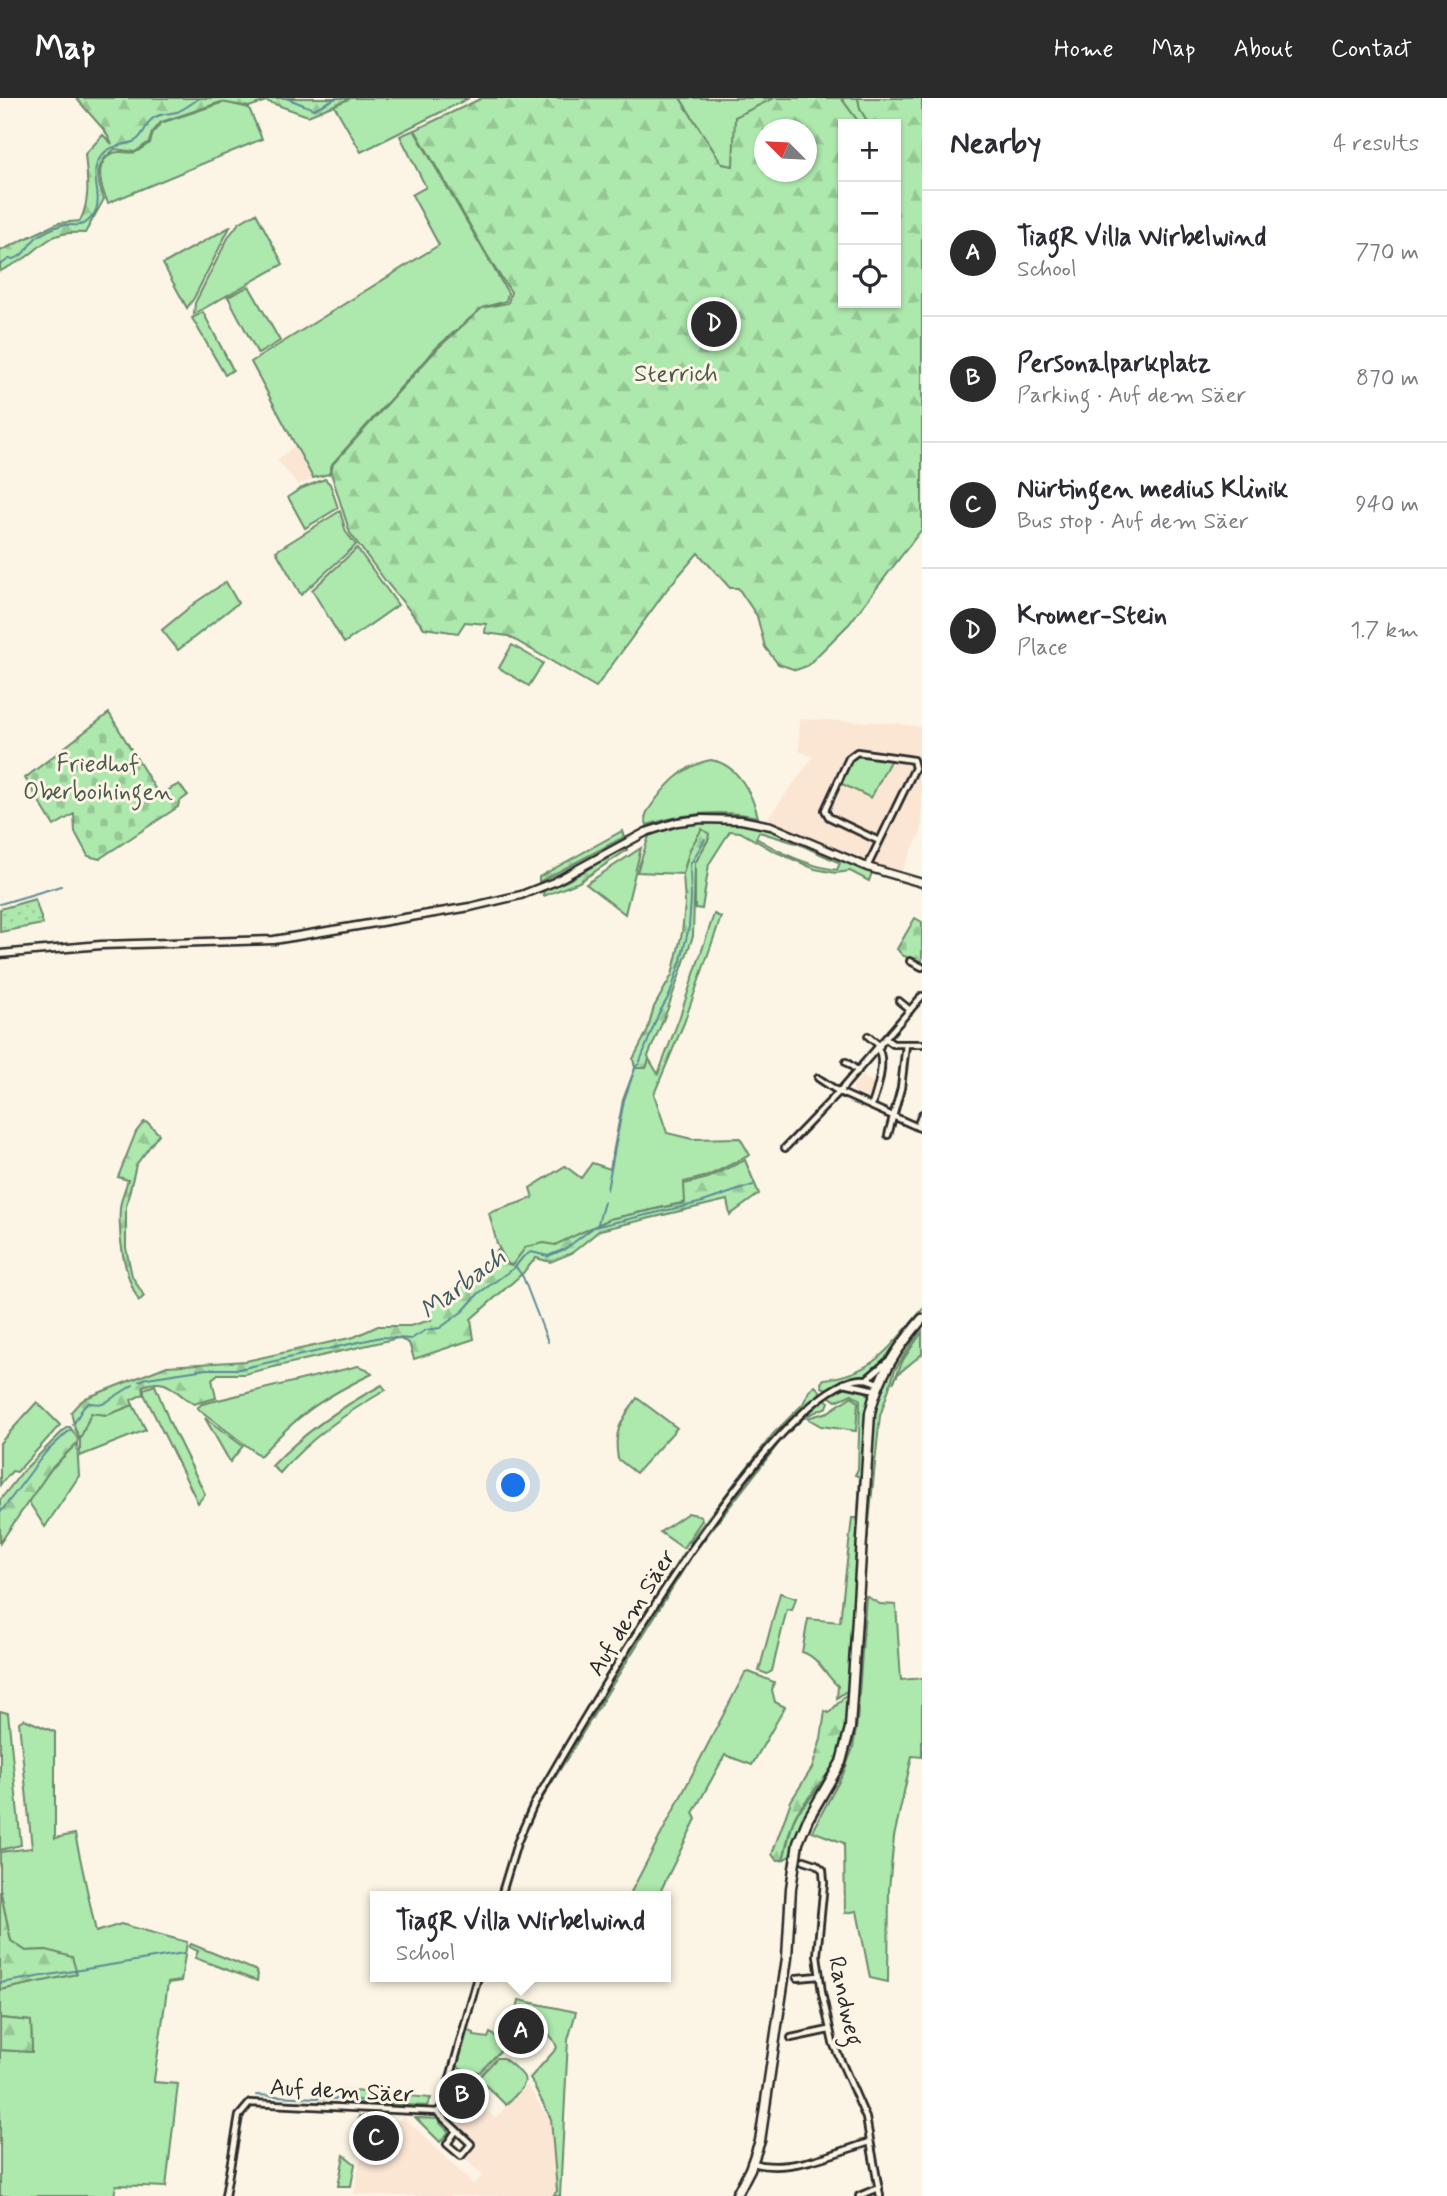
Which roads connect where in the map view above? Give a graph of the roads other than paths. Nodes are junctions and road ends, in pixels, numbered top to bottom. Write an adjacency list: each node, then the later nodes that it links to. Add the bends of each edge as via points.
1 (879, 841): 1 (street, via 829,817 825,810 849,758 857,752 907,758 915,768); 2 (street)
2 (867, 867): 3 (street); 4 (street, via 782,830 751,821 702,818 635,837 521,895 470,907 258,942 73,946)
3 (922, 883)
4 (0, 954)
5 (910, 961): 6 (street)
6 (922, 967)
7 (921, 999): 9 (street)
8 (899, 1001): 9 (street)
9 (910, 1010): 11 (street)
10 (867, 1036): 14 (street)
11 (886, 1039): 12 (street, via 891,1044); 14 (street)
12 (906, 1044): 13 (street); 21 (street)
13 (922, 1044)
14 (879, 1047): 16 (street); 19 (street, via 880,1070)
15 (846, 1062): 16 (street)
16 (858, 1071): 18 (street)
17 (818, 1078): 18 (street)
18 (839, 1092): 19 (street); 24 (street)
19 (872, 1105): 21 (street)
20 (922, 1114): 22 (street)
21 (894, 1115): 22 (street); 23 (street)
22 (920, 1128)
23 (888, 1135)
24 (785, 1148)
25 (922, 1319): 26 (main road)
26 (892, 1357): 27 (street, Auf dem Säer); 29 (main road)
27 (868, 1378): 28 (street, Auf dem Säer); 29 (street)
28 (844, 1383): 29 (street); 31 (street, Auf dem Säer, via 788,1424 690,1551 534,1804)
29 (877, 1387): 40 (main road, via 868,1423 850,1728 841,1762 798,1843 773,2059)
30 (804, 1860): 32 (street, Randweg, via 820,1866 823,1876 817,1934)
31 (503, 1891)
32 (819, 1976): 33 (street); 35 (street, Randweg)
33 (797, 1978)
34 (477, 1982): 37 (street, Auf dem Säer)
35 (829, 2030): 36 (street); 39 (street, Randweg, via 866,2118)
36 (791, 2038)
37 (437, 2112): 38 (street, Auf dem Säer); 42 (street, Auf dem Säer, via 245,2106 239,2116)
38 (456, 2131): 38 (street, via 447,2144 461,2156 471,2144)
39 (870, 2142): 40 (street, via 820,2159 765,2166); 41 (street, Randweg)
40 (753, 2163): 43 (main road)
41 (879, 2188): 44 (street); 45 (street, Randweg)
42 (225, 2196)
43 (736, 2196)
44 (859, 2196)
45 (880, 2196)

